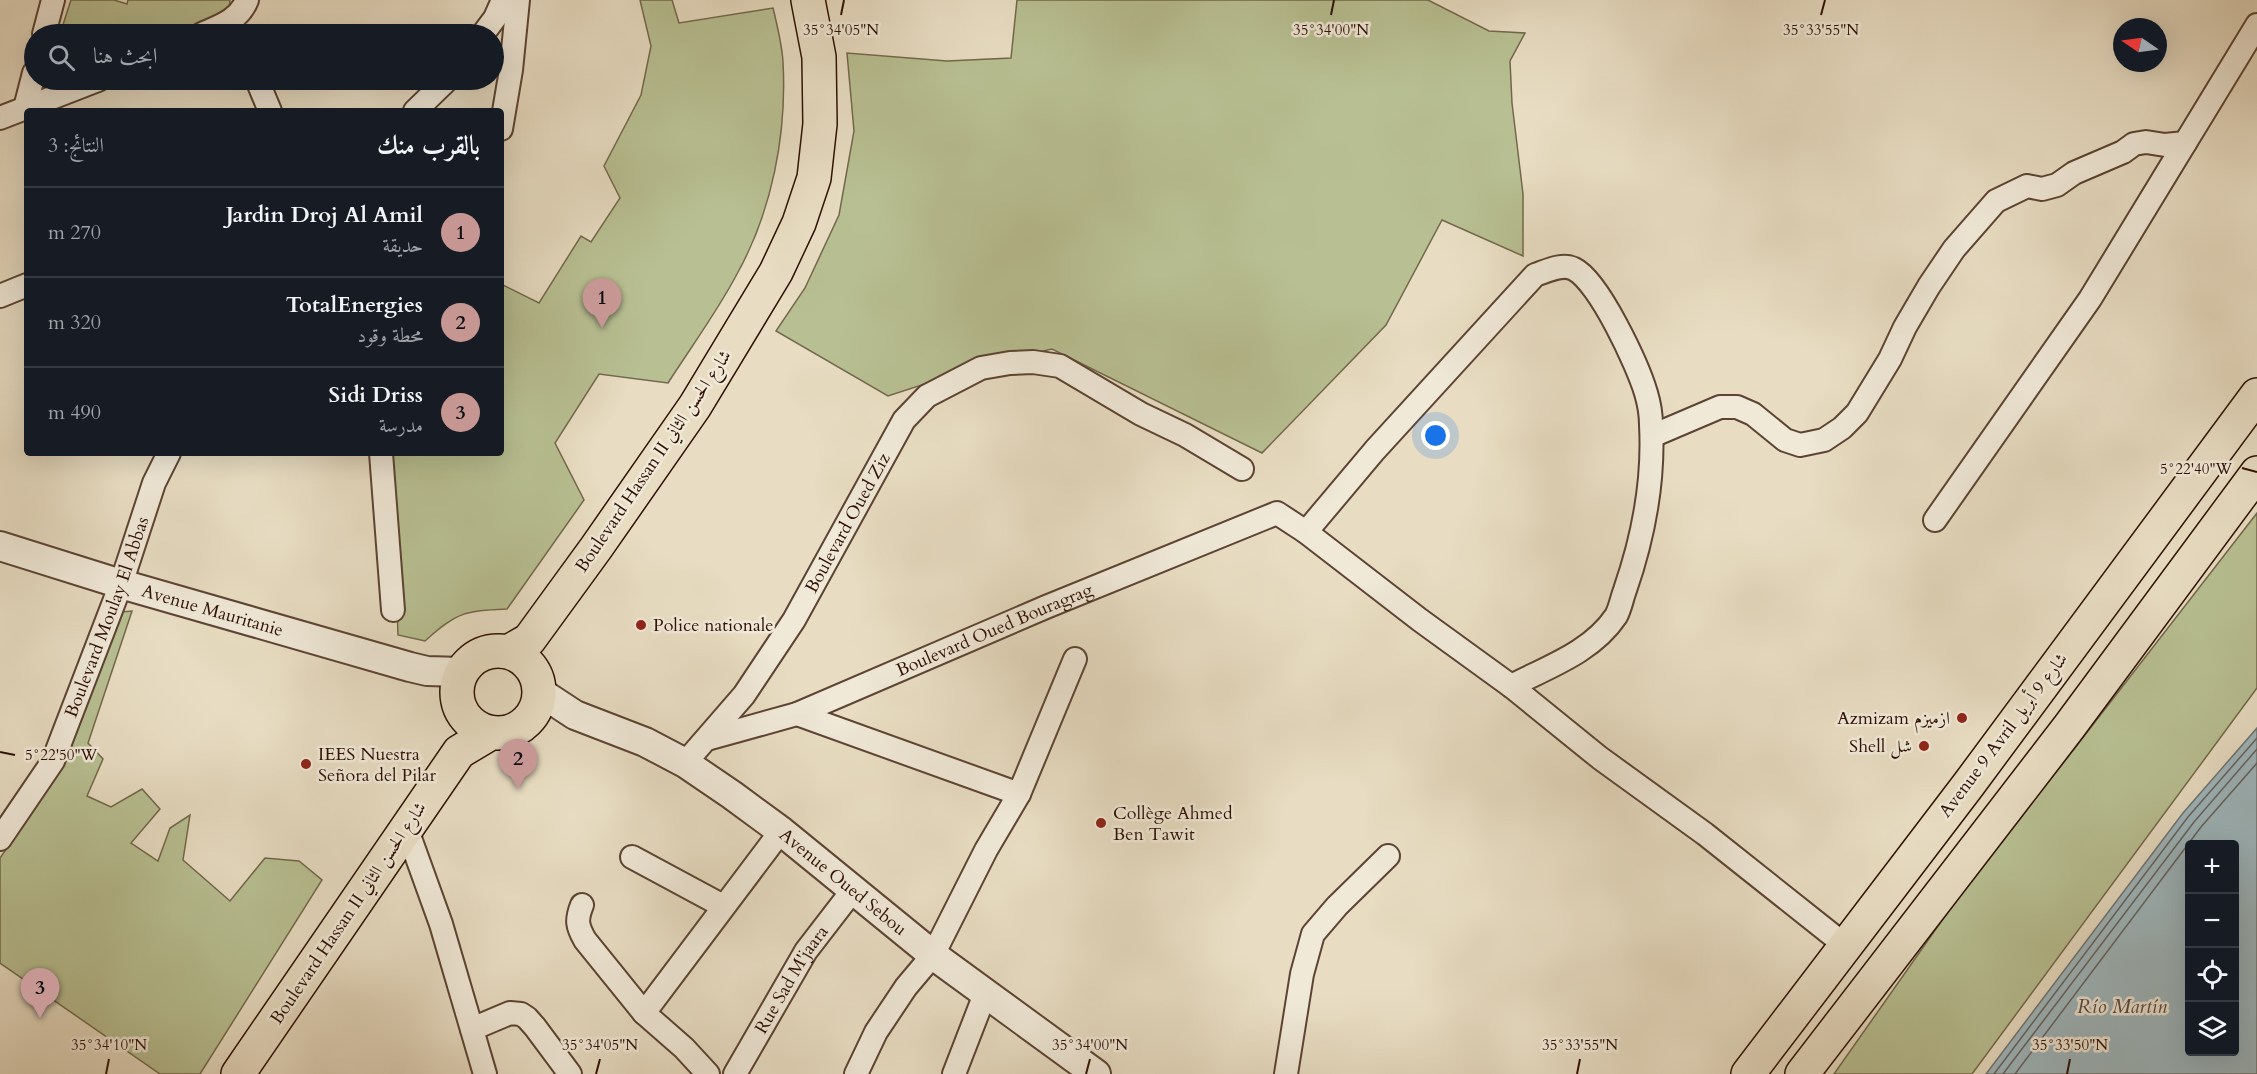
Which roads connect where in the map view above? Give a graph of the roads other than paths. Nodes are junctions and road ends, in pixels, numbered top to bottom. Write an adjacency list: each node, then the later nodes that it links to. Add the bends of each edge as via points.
1 (53, 0): 6 (street)
2 (247, 0): 7 (street)
3 (503, 0): 8 (street)
4 (518, 0): 19 (street)
5 (808, 0): 36 (main road, Boulevard Hassan II شارع الحسن الثاني, via 819,57 820,124 814,178 799,223 776,272 695,406 596,548)
6 (47, 24)
7 (233, 24)
8 (490, 24)
9 (2257, 26): 21 (street)
10 (24, 89): 20 (street)
11 (86, 90): 14 (street)
12 (261, 90): 16 (street)
13 (437, 90): 17 (street)
14 (71, 102): 15 (street)
15 (34, 108)
16 (269, 108)
17 (418, 108)
18 (24, 110): 20 (street)
19 (504, 111)
20 (9, 112)
21 (2185, 143): 25 (street, via 2134,144 2057,185 2042,189 2027,186 1996,201 1942,267 1857,413 1824,440 1800,444 1785,440 1753,414 1737,407 1720,407); 30 (street, via 2090,299)
22 (24, 286): 23 (street)
23 (0, 296)
24 (2257, 395): 53 (main road, Avenue 9 Avril شارع 9 أبريل)
25 (1652, 436): 31 (street, via 1647,394 1598,292 1575,269 1562,266 1535,275 1375,450); 37 (street, via 1640,537 1617,615 1593,641)
26 (168, 456): 33 (street, Boulevard Moulay El Abbas, via 154,483)
27 (381, 456): 34 (street)
28 (1242, 469): 41 (street, Boulevard Oued Ziz, via 1060,366 1033,362 981,368 927,396 904,420 794,621 744,695)
29 (2257, 473): 68 (main road)
30 (1935, 520)
31 (1306, 532): 37 (street); 39 (street, Boulevard Oued Bouragrag, via 1277,513)
32 (0, 546): 33 (street, Avenue Mauritanie)
33 (121, 584): 38 (street, Avenue Mauritanie, via 427,671); 47 (street, Boulevard Moulay El Abbas, via 53,761)
34 (393, 610)
35 (1075, 659): 44 (street)
36 (528, 672): 38 (main road, via 495,651 482,654 470,662); 40 (main road, via 524,726 507,734); 43 (street, Avenue Oued Sebou, via 575,716 645,742)
37 (1511, 686): 53 (street)
38 (460, 693): 40 (main road, via 473,726); 42 (main road)
39 (797, 714): 41 (street, Boulevard Oued Bouragrag); 44 (street)
40 (489, 734): 42 (main road, Boulevard Hassan II شارع الحسن الثاني)
41 (707, 739): 43 (street, Boulevard Oued Ziz)
42 (459, 752): 45 (main road, Boulevard Hassan II شارع الحسن الثاني)
43 (685, 763): 46 (street, Avenue Oued Sebou)
44 (1019, 794): 54 (street)
45 (406, 827): 57 (street, via 441,924); 59 (main road, Boulevard Hassan II شارع الحسن الثاني)
46 (781, 831): 50 (street, Avenue Oued Sebou); 52 (street)
47 (0, 839)
48 (1388, 856): 66 (street, via 1313,934 1302,974)
49 (632, 857): 52 (street)
50 (853, 890): 54 (street, Avenue Oued Sebou); 63 (street, Rue Sad M'jaara, via 806,951)
51 (582, 905): 56 (street, via 577,926 585,940)
52 (723, 906): 56 (street)
53 (1846, 946): 67 (main road, Avenue 9 Avril شارع 9 أبريل)
54 (933, 955): 55 (street, Avenue Oued Sebou); 64 (street, via 876,1032)
55 (985, 994): 58 (street, Avenue Oued Sebou); 65 (street)
56 (644, 1013): 62 (street)
57 (472, 1029): 60 (street); 61 (street, via 510,1013 521,1014 535,1026)
58 (1079, 1068)
59 (238, 1074)
60 (485, 1074)
61 (570, 1074)
62 (708, 1074)
63 (735, 1074)
64 (856, 1074)
65 (954, 1074)
66 (1286, 1074)
67 (1748, 1074)
68 (1802, 1074)

